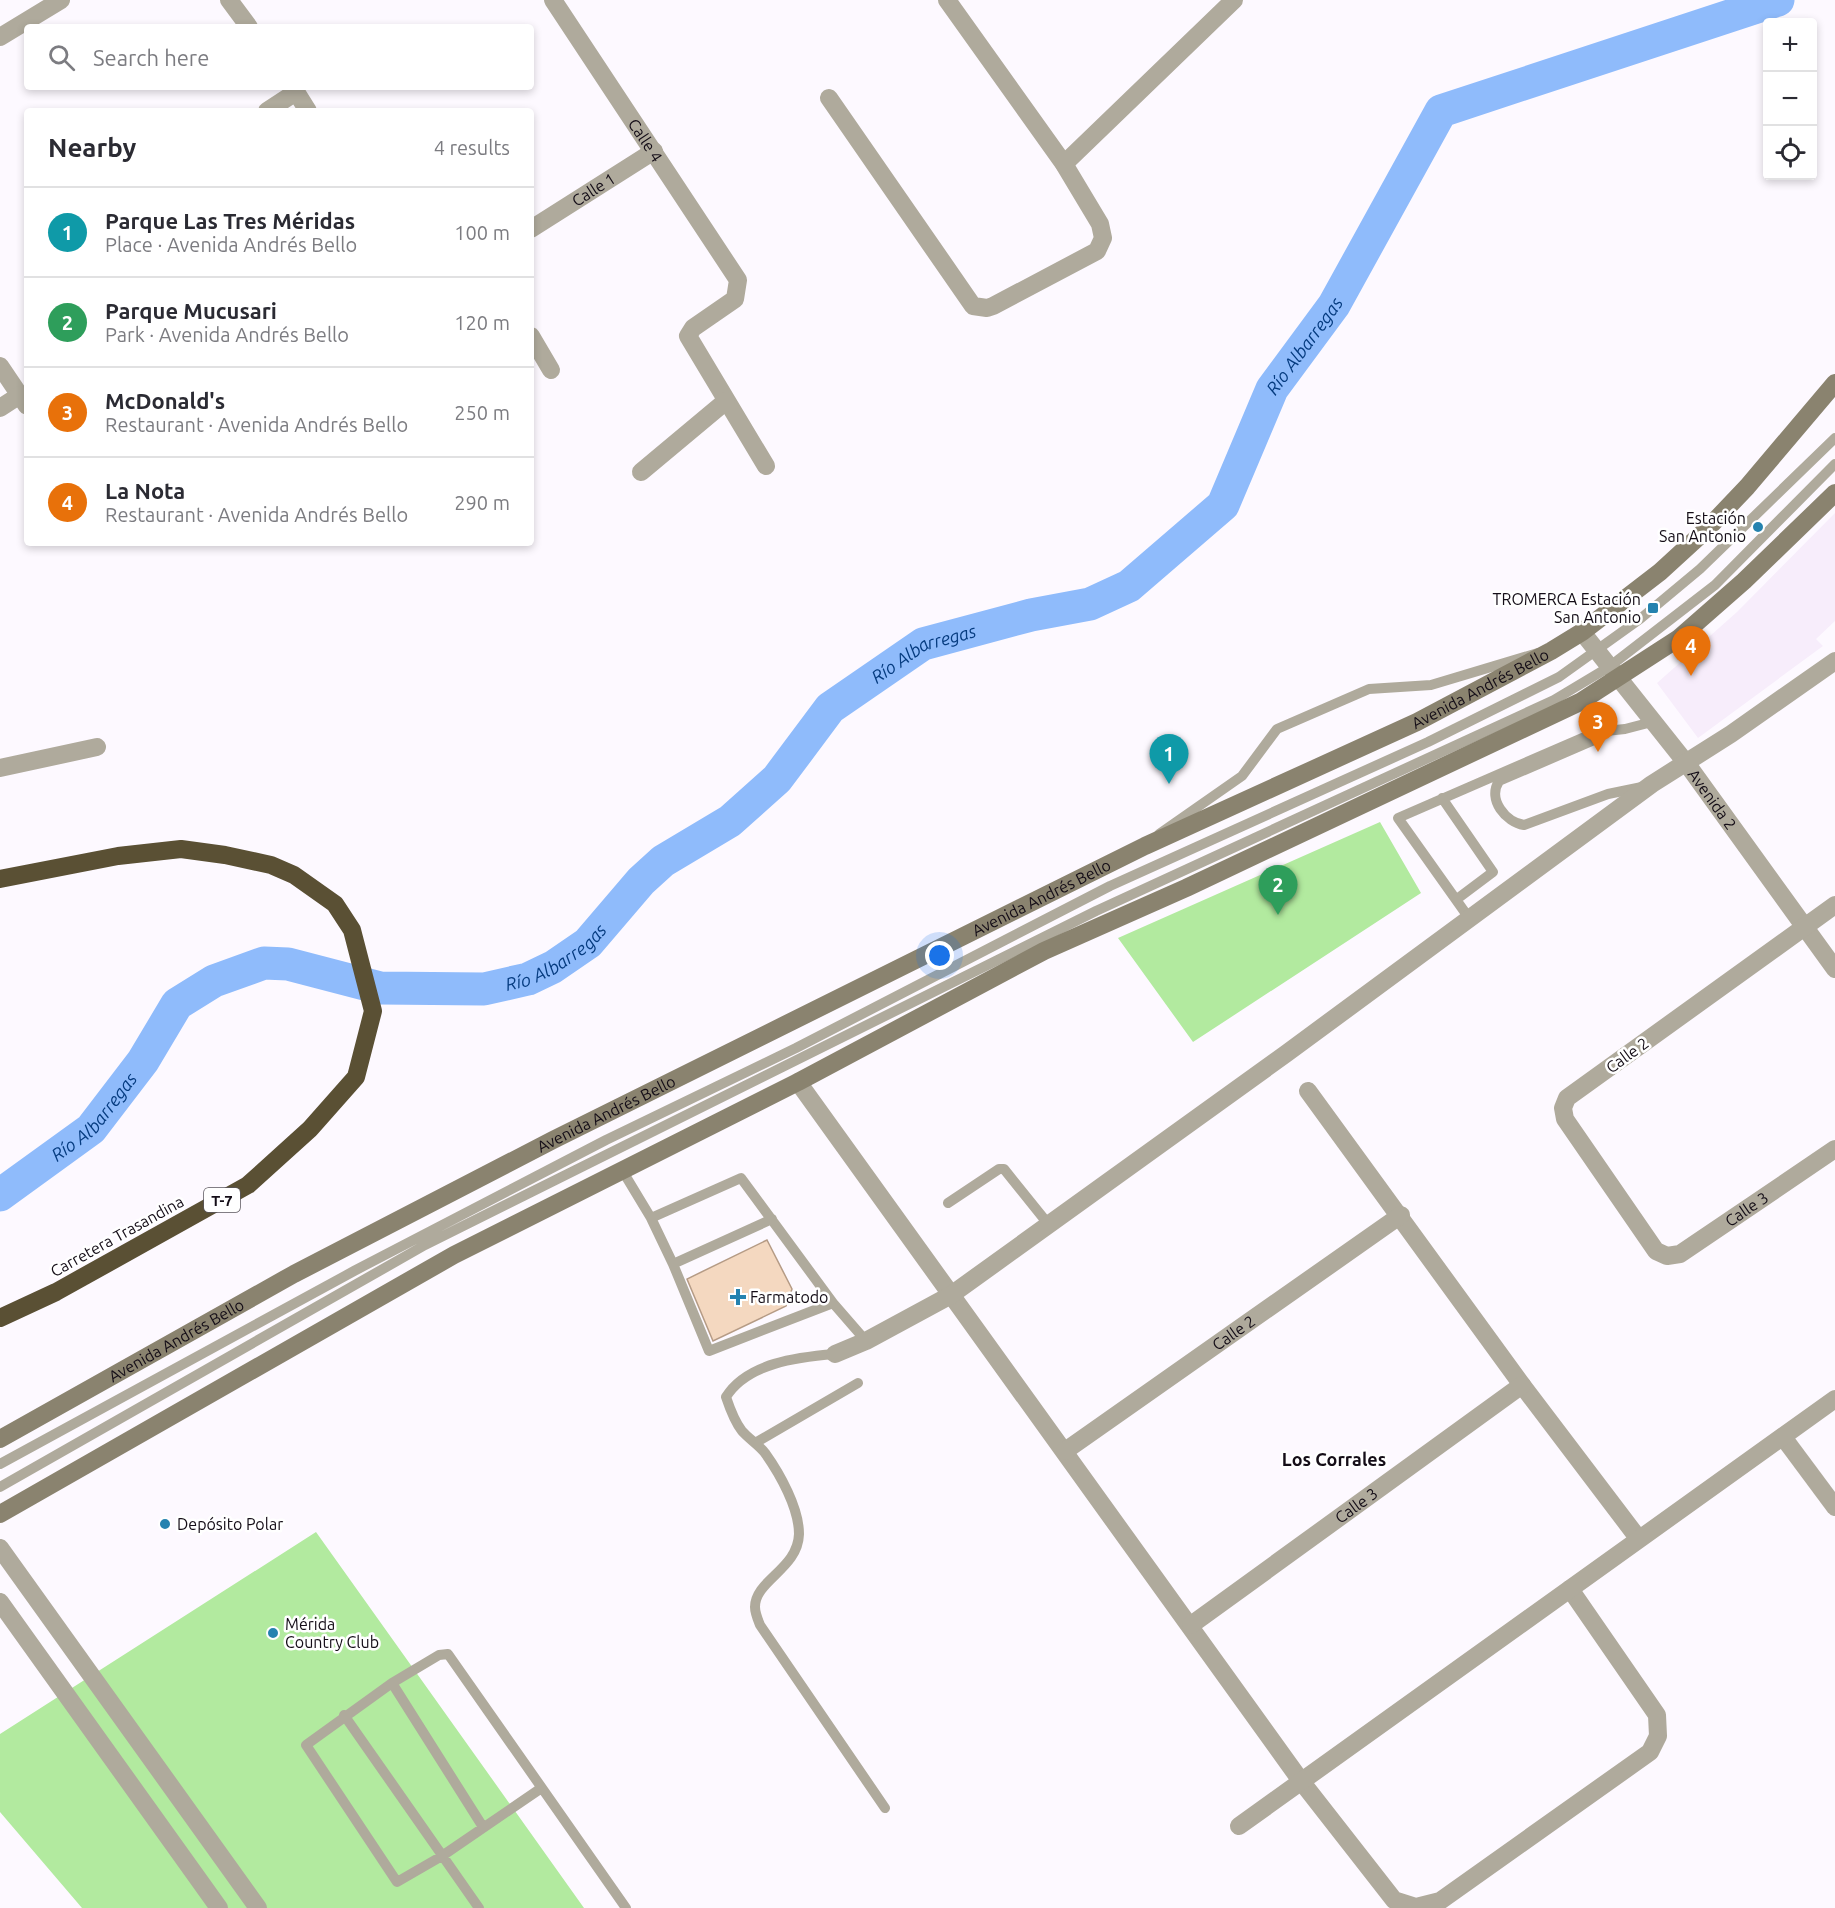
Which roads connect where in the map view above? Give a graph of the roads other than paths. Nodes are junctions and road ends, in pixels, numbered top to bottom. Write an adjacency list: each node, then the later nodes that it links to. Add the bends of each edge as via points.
1 (229, 0): 6 (street)
2 (553, 0): 13 (street, Calle 4)
3 (946, 0): 14 (street)
4 (1234, 0): 14 (street)
5 (57, 1): 7 (street)
6 (247, 24)
7 (0, 37)
8 (294, 90): 11 (street)
9 (296, 90): 12 (street)
10 (829, 98): 14 (street, via 967,302 979,308 993,306 1101,245 1100,224)
11 (271, 108)
12 (306, 108)
13 (654, 151): 15 (street, Calle 1); 21 (street, Calle 4, via 738,280 735,299 693,328 688,336)
14 (1064, 164)
15 (534, 227)
16 (534, 341): 18 (street)
17 (0, 366): 20 (street)
18 (551, 370)
19 (1835, 383): 28 (street, Avenida Andrés Bello, via 1707,529 1660,572)
20 (23, 401): 22 (street)
21 (726, 401): 25 (street); 26 (street)
22 (0, 408)
23 (1835, 438): 30 (lane, via 1700,569)
24 (1835, 464): 32 (lane, via 1715,585)
25 (766, 466)
26 (641, 472)
27 (1835, 493): 32 (street, via 1679,638)
28 (1582, 632): 29 (street, Avenida Andrés Bello); 30 (street, Avenida 2)
29 (1551, 651): 40 (street, Avenida Andrés Bello, via 1417,722); 40 (lane, via 1528,654 1431,685 1369,689 1277,729 1242,776 1173,822)
30 (1597, 651): 32 (street, Avenida 2); 70 (lane, via 1559,677 1512,701 1110,886 796,1048 606,1140 354,1271)
31 (1835, 661): 36 (street)
32 (1615, 673): 33 (street, Avenida 2); 47 (street, via 1543,722 1044,951); 71 (lane, via 1107,906 425,1245)
33 (1652, 722): 36 (street, Avenida 2); 39 (lane, via 1596,732)
34 (1592, 741): 38 (lane, via 1499,781 1496,799 1505,816 1524,825 1608,794)
35 (98, 747): 37 (street)
36 (1687, 764): 38 (street); 45 (street, Avenida 2)
37 (0, 768)
38 (1652, 784): 44 (street)
39 (1442, 798): 42 (lane, via 1493,872); 42 (lane, via 1398,818)
40 (1145, 846): 67 (street, Avenida Andrés Bello, via 294,1274)
41 (0, 879): 60 (highway, Carretera Trasandina / T-7, via 181,849 271,866 294,875 335,904 352,930 373,1011 356,1077 310,1129 248,1185 56,1292)
42 (1457, 899): 44 (lane)
43 (1835, 905): 45 (street, Calle 2)
44 (1469, 918): 55 (street)
45 (1805, 928): 46 (street, Avenida 2); 56 (street, Calle 2, via 1567,1098 1563,1108 1565,1119)
46 (1835, 969)
47 (798, 1082): 50 (street); 58 (street)
48 (1308, 1091): 52 (street)
49 (1835, 1149): 56 (street, Calle 3, via 1680,1254 1667,1256)
50 (622, 1170): 53 (lane); 73 (street, via 454,1255)
51 (948, 1203): 55 (lane, via 1004,1168)
52 (1401, 1215): 64 (street); 69 (street, Calle 2)
53 (651, 1218): 54 (lane, via 741,1178); 57 (lane)
54 (772, 1220): 57 (lane); 59 (lane)
55 (1049, 1225): 58 (street)
56 (1656, 1251)
57 (673, 1264): 59 (lane, via 709,1352)
58 (951, 1295): 61 (street); 69 (street)
59 (833, 1303): 61 (lane)
60 (0, 1318)
61 (866, 1341): 62 (street)
62 (835, 1354): 68 (lane, via 773,1363 732,1387 726,1398 731,1411 741,1430)
63 (858, 1383): 68 (lane)
64 (1522, 1385): 74 (street); 78 (street, Calle 3)
65 (1835, 1399): 66 (street)
66 (1783, 1437): 72 (street); 74 (street)
67 (0, 1439)
68 (755, 1443): 85 (lane, via 780,1479 799,1532 797,1549 789,1563 759,1593 755,1607 760,1625)
69 (1065, 1451): 78 (street)
70 (0, 1464)
71 (0, 1487)
72 (1835, 1507)
73 (0, 1514)
74 (1638, 1538): 76 (street)
75 (0, 1548): 79 (street)
76 (1570, 1589): 83 (street); 83 (street, via 1657,1714 1658,1736 1650,1752 1440,1901 1416,1907 1394,1900)
77 (0, 1602): 80 (street)
78 (1191, 1625): 83 (street)
79 (59, 1628): 80 (street); 90 (street)
80 (31, 1646): 89 (street)
81 (392, 1683): 82 (lane); 84 (lane, via 448,1654); 87 (lane)
82 (344, 1715): 88 (lane); 88 (lane, via 306,1749 395,1882)
83 (1301, 1781): 86 (street)
84 (540, 1789): 87 (lane); 92 (lane)
85 (885, 1808)
86 (1239, 1826)
87 (483, 1827): 88 (lane)
88 (442, 1856): 91 (lane)
89 (219, 1908)
90 (258, 1908)
91 (479, 1908)
92 (626, 1908)

